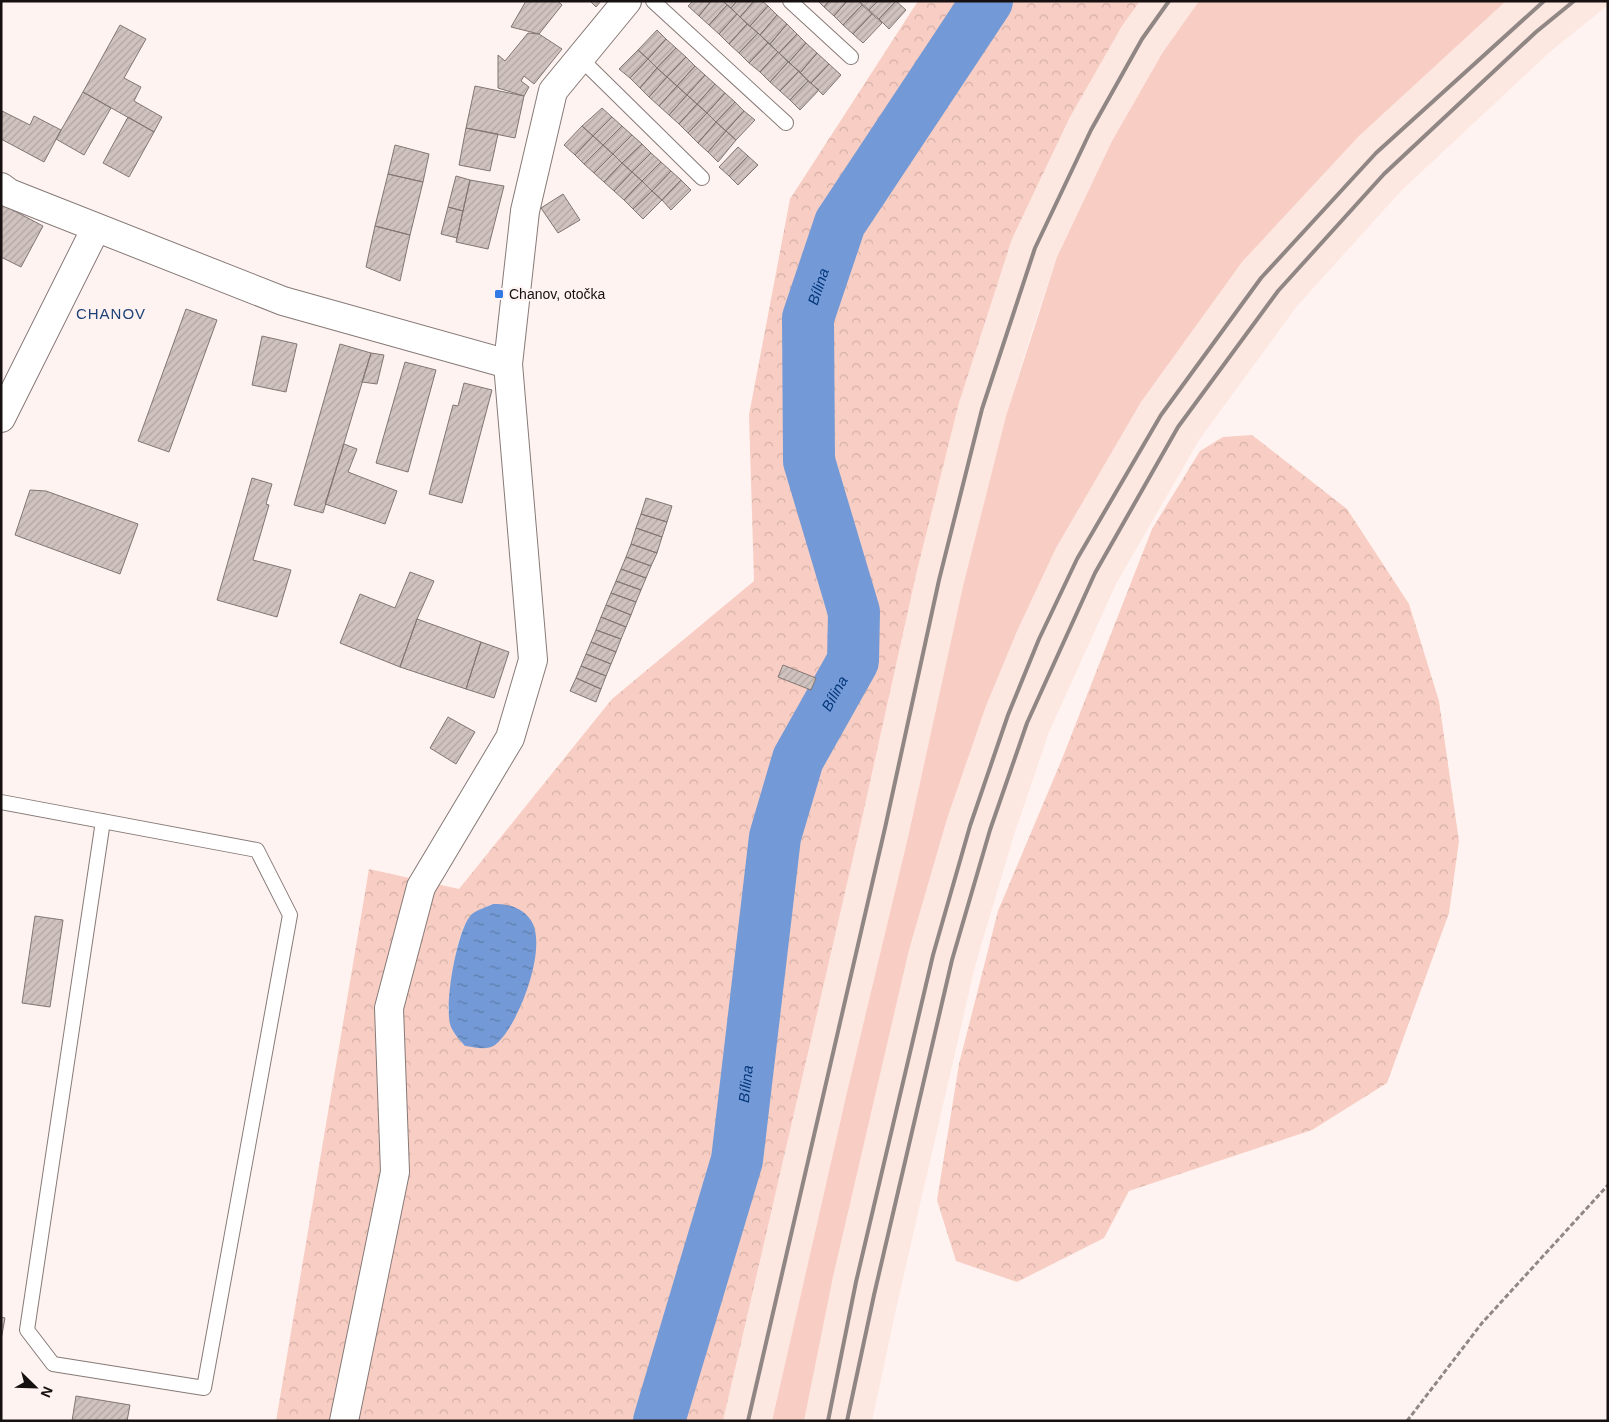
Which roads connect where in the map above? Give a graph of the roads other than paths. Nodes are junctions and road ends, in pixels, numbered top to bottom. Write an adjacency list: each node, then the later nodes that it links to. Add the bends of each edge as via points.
1 (627, 1): 5 (street)
2 (653, 1): 6 (lane)
3 (790, 1): 4 (lane)
4 (851, 57)
5 (580, 58): 7 (lane); 10 (street, via 553,90 525,211)
6 (786, 123)
7 (702, 178)
8 (1, 187): 9 (street)
9 (96, 228): 10 (street, via 283,301); 11 (street)
10 (508, 364): 14 (street, via 533,660 510,738 421,887 389,1008 395,1172)
11 (1, 418)
12 (1, 802): 13 (lane)
13 (103, 821): 13 (lane, via 257,850 290,915 204,1388 53,1364 27,1330)
14 (344, 1421)

